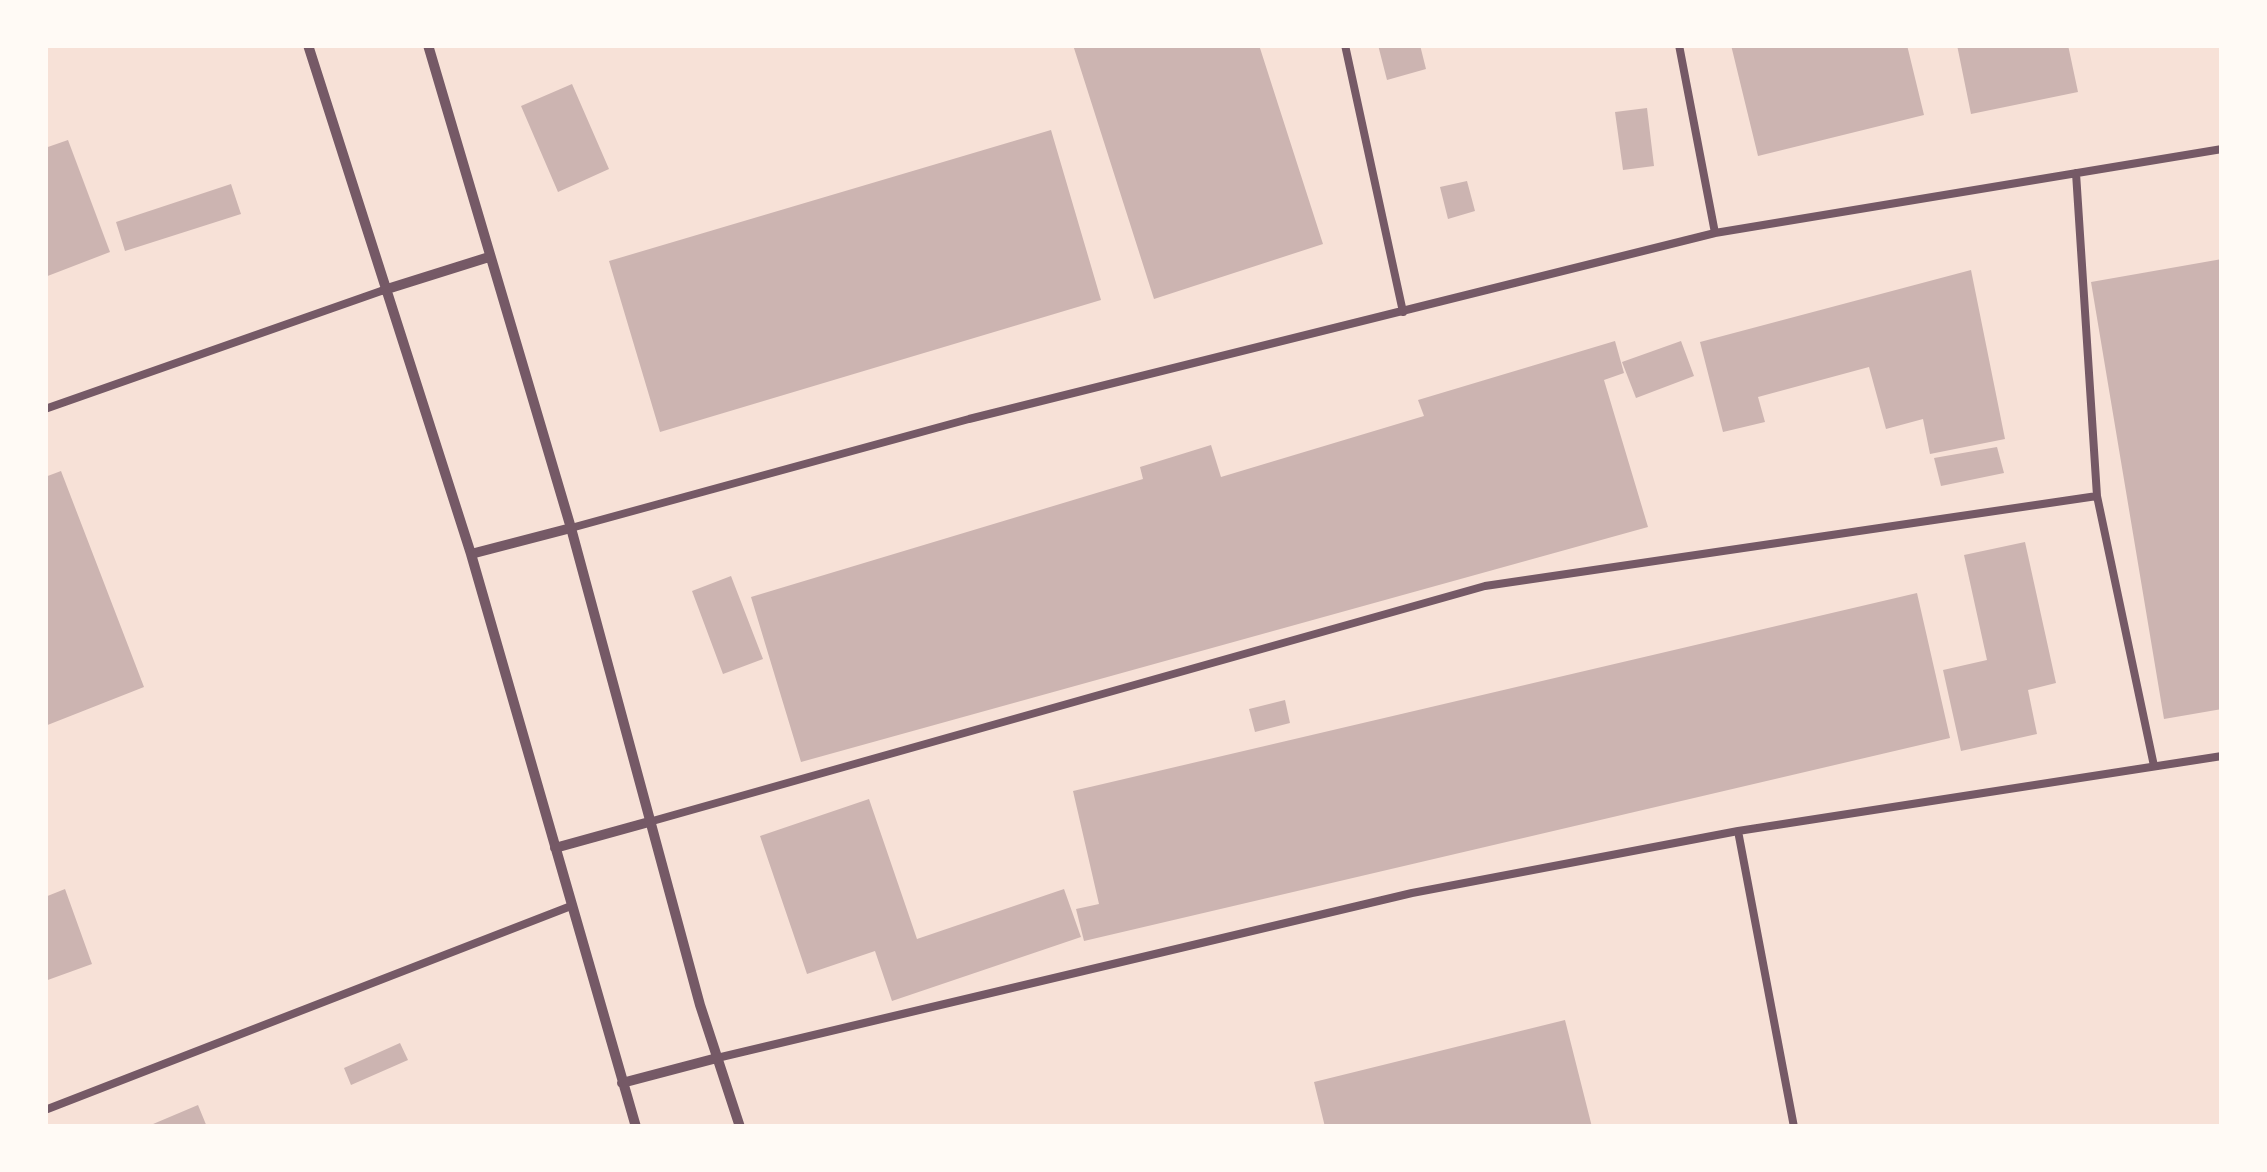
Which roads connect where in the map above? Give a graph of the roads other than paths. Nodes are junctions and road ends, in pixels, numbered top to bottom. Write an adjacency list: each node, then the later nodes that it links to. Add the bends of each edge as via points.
1 (308, 45): 9 (street)
2 (428, 45): 8 (street)
3 (1344, 45): 10 (lane)
4 (1679, 45): 7 (lane)
5 (2222, 149): 6 (lane)
6 (2076, 173): 7 (lane); 12 (lane)
7 (1714, 232): 10 (lane)
8 (488, 257): 9 (street); 13 (street)
9 (384, 290): 11 (lane); 14 (street)
10 (1403, 312): 13 (lane, via 970,419)
11 (45, 410)
12 (2096, 496): 16 (lane); 17 (lane, via 1485,586)
13 (571, 528): 14 (street); 17 (street)
14 (471, 554): 19 (street)
15 (2222, 756): 16 (lane)
16 (2154, 766): 18 (lane)
17 (649, 822): 19 (street); 21 (street)
18 (1738, 831): 21 (lane, via 1412,893); 26 (lane)
19 (554, 848): 20 (street)
20 (571, 906): 22 (street); 23 (lane)
21 (716, 1058): 22 (street); 25 (street)
22 (622, 1083): 24 (street)
23 (45, 1110)
24 (636, 1127)
25 (740, 1127)
26 (1794, 1127)

